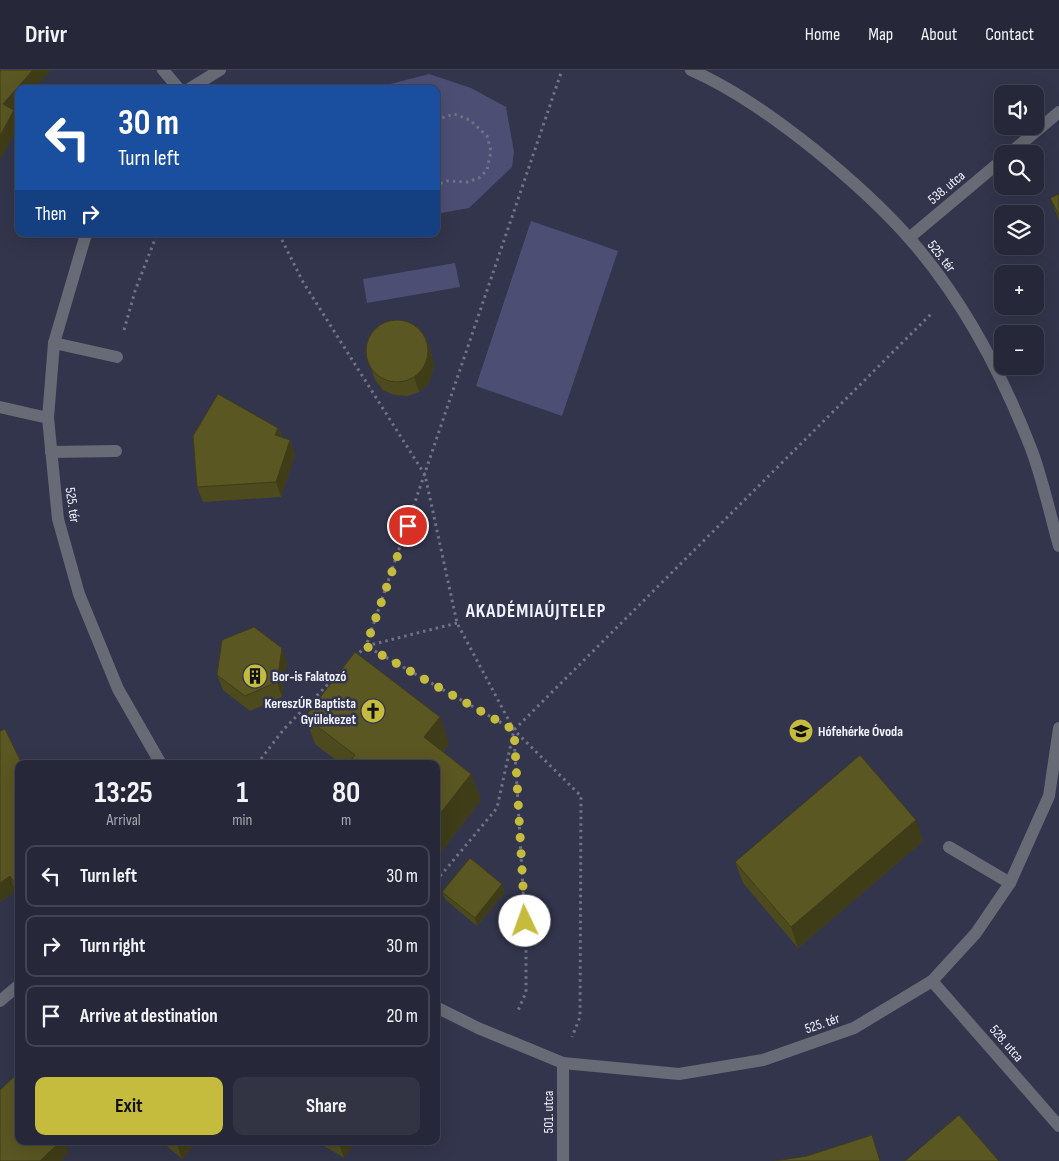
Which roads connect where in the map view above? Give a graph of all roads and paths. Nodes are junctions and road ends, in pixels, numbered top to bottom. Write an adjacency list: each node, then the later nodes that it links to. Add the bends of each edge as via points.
1 (163, 70): 5 (street)
2 (220, 70): 6 (street)
3 (562, 70): 23 (path)
4 (691, 70): 15 (street, 525. tér, via 710,78 780,122 846,176)
5 (176, 85)
6 (196, 85)
7 (1059, 112): 9 (street)
8 (440, 119): 11 (path, via 454,114 470,120 487,136 491,151 487,170 479,178)
9 (1020, 145)
10 (994, 167): 15 (street, 538. utca)
11 (440, 184)
12 (85, 237): 17 (street, 525. tér)
13 (155, 237): 18 (path, via 135,291)
14 (280, 237): 23 (path, via 303,282)
15 (909, 238): 16 (street, 525. tér)
16 (952, 294): 24 (street, 525. tér, via 992,361 1032,452); 30 (path)
17 (54, 342): 18 (street); 20 (street, 525. tér)
18 (117, 358)
19 (0, 407): 20 (street)
20 (48, 418): 22 (street, 525. tér)
21 (116, 451): 22 (street)
22 (52, 452): 31 (street, 525. tér, via 58,518 79,594 118,689)
23 (425, 475): 25 (path); 26 (path)
24 (1059, 546)
25 (458, 623): 26 (path); 30 (path)
26 (366, 646): 27 (path); 30 (path)
27 (352, 660)
28 (346, 667): 32 (path, via 284,729)
29 (1059, 728): 35 (street, 525. tér, via 1049,796)
30 (514, 730): 34 (path, via 497,808); 40 (path, via 526,992); 41 (path, via 581,796 580,1017)
31 (159, 760)
32 (260, 760)
33 (949, 847): 35 (street)
34 (440, 876)
35 (1010, 882): 36 (street, 525. tér, via 976,933)
36 (932, 981): 41 (street, 525. tér, via 854,1028 763,1060 679,1074); 42 (street, 528. utca)
37 (15, 988): 38 (street)
38 (0, 1001)
39 (440, 1009): 40 (street, 525. tér)
40 (506, 1040): 41 (street, 525. tér)
41 (563, 1063): 43 (street, 501. utca)
42 (1059, 1126)
43 (563, 1161)

